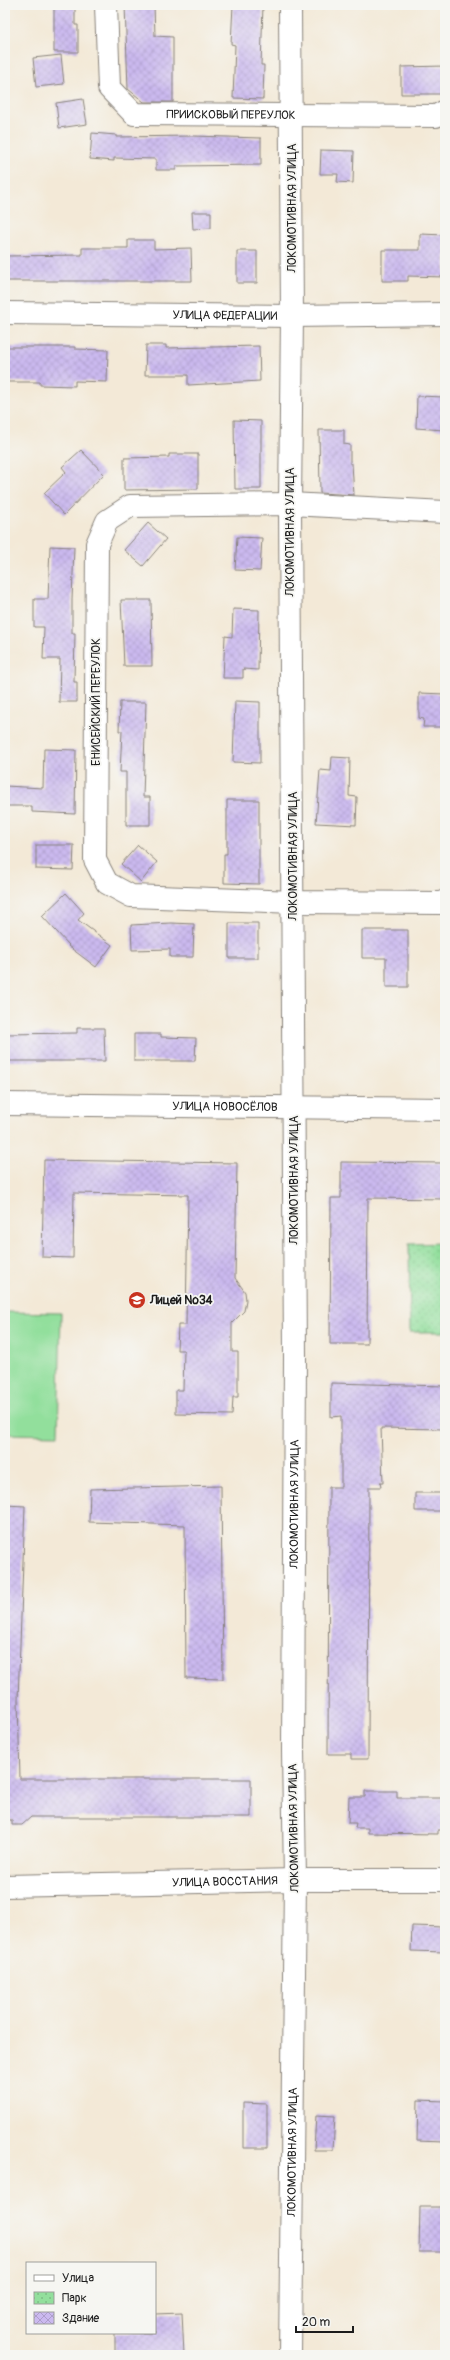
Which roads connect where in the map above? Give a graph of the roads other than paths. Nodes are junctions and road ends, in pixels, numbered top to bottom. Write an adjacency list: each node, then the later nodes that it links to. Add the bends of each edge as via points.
1 (106, 5): 4 (street, ПРИИСКОВЫЙ ПЕРЕУЛОК, via 109,88 134,114)
2 (290, 5): 4 (street, ЛОКОМОТИВНАЯ УЛИЦА)
3 (445, 111): 4 (street, ПРИИСКОВЫЙ ПЕРЕУЛОК, via 436,116)
4 (291, 114): 7 (street, ЛОКОМОТИВНАЯ УЛИЦА)
5 (5, 313): 7 (street, УЛИЦА ФЕДЕРАЦИИ)
6 (445, 314): 7 (street, УЛИЦА ФЕДЕРАЦИИ)
7 (292, 316): 8 (street, ЛОКОМОТИВНАЯ УЛИЦА)
8 (290, 504): 9 (street, ЕНИСЕЙСКИЙ ПЕРЕУЛОК); 11 (street, ЛОКОМОТИВНАЯ УЛИЦА); 11 (street, ЕНИСЕЙСКИЙ ПЕРЕУЛОК, via 130,506 107,521 97,544 95,860 107,883 131,896)
9 (445, 512)
10 (445, 901): 11 (street, ЕНИСЕЙСКИЙ ПЕРЕУЛОК)
11 (294, 902): 13 (street, ЛОКОМОТИВНАЯ УЛИЦА)
12 (5, 1104): 13 (street, УЛИЦА НОВОСЁЛОВ)
13 (294, 1106): 14 (street, УЛИЦА НОВОСЁЛОВ); 15 (street, ЛОКОМОТИВНАЯ УЛИЦА)
14 (445, 1109)
15 (295, 1880): 16 (street, УЛИЦА ВОССТАНИЯ); 17 (street, УЛИЦА ВОССТАНИЯ); 18 (street, ЛОКОМОТИВНАЯ УЛИЦА)
16 (445, 1880)
17 (5, 1886)
18 (290, 2355)

